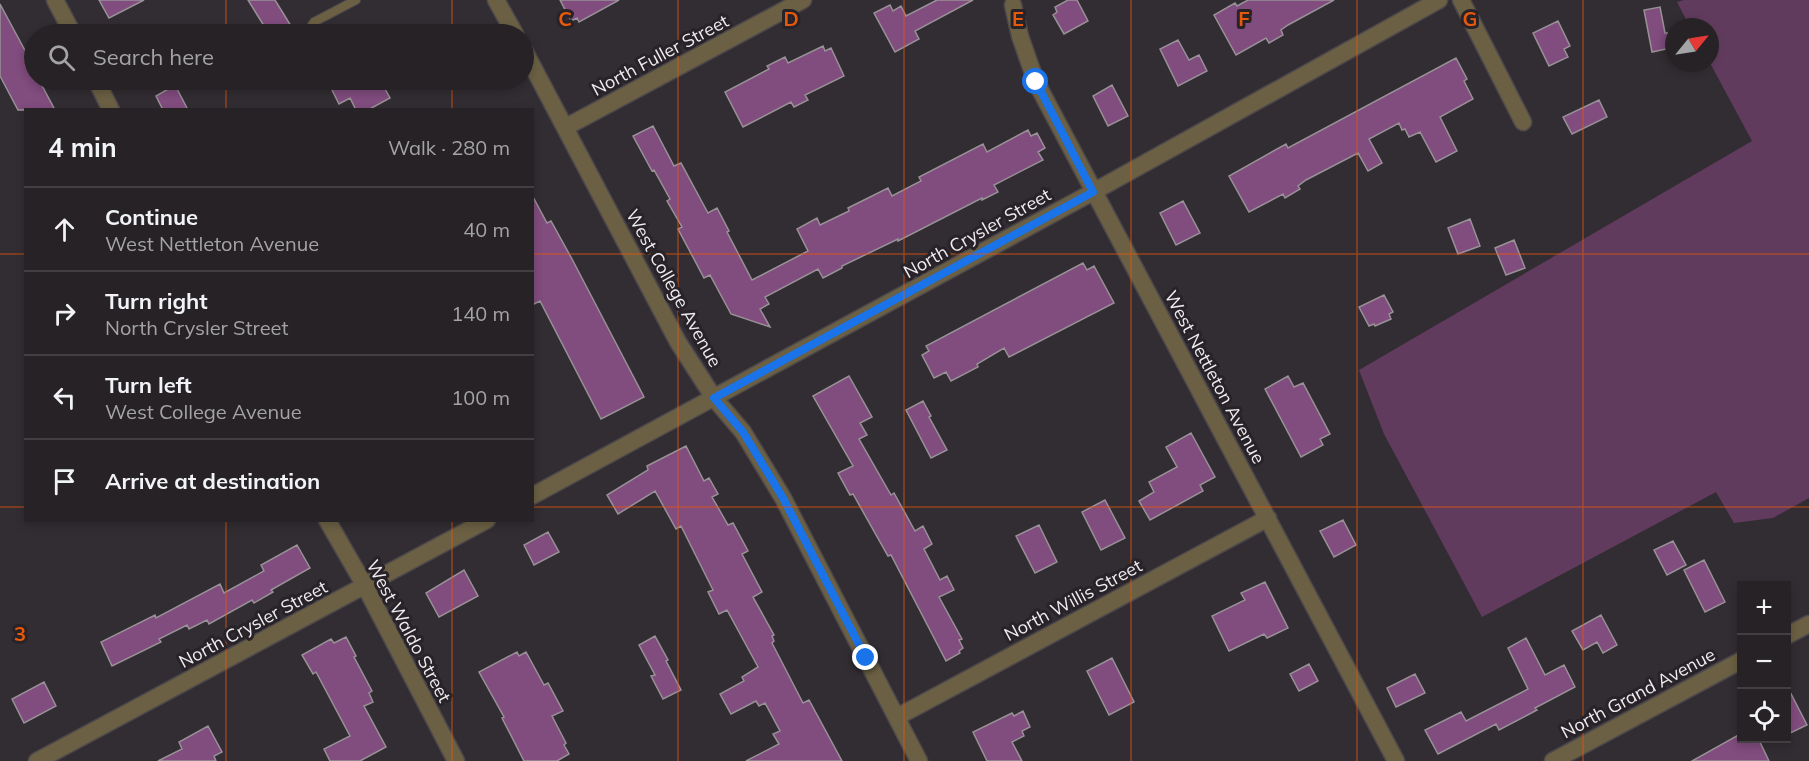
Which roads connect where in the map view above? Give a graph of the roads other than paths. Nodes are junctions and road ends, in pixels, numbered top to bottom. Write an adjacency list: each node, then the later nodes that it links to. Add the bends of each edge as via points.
1 (55, 0): 8 (street)
2 (356, 0): 9 (lane)
3 (496, 0): 10 (street)
4 (803, 0): 15 (street, North Fuller Street)
5 (1439, 0): 16 (street, North Crysler Street)
6 (1461, 0): 14 (street)
7 (1013, 6): 16 (street, West Nettleton Avenue, via 1036,82)
8 (68, 24)
9 (313, 24)
10 (509, 24)
11 (534, 68): 15 (street, West College Avenue)
12 (101, 90): 13 (street)
13 (110, 108)
14 (1523, 122)
15 (566, 127): 17 (street, West College Avenue, via 678,342)
16 (1093, 192): 17 (street, North Crysler Street); 19 (street, West Nettleton Avenue)
17 (714, 398): 18 (street, North Crysler Street); 26 (street, West College Avenue, via 743,432 783,498)
18 (534, 495)
19 (1268, 518): 26 (street, North Willis Street); 30 (street, West Nettleton Avenue)
20 (328, 522): 22 (street, West Waldo Street)
21 (483, 522): 22 (street, North Crysler Street)
22 (365, 586): 27 (street, North Crysler Street); 28 (street, West Waldo Street)
23 (1809, 624): 24 (street)
24 (1788, 635)
25 (1737, 663): 31 (street, North Grand Avenue)
26 (897, 717): 29 (street, West College Avenue)
27 (37, 761)
28 (456, 761)
29 (920, 761)
30 (1396, 761)
31 (1553, 761)

